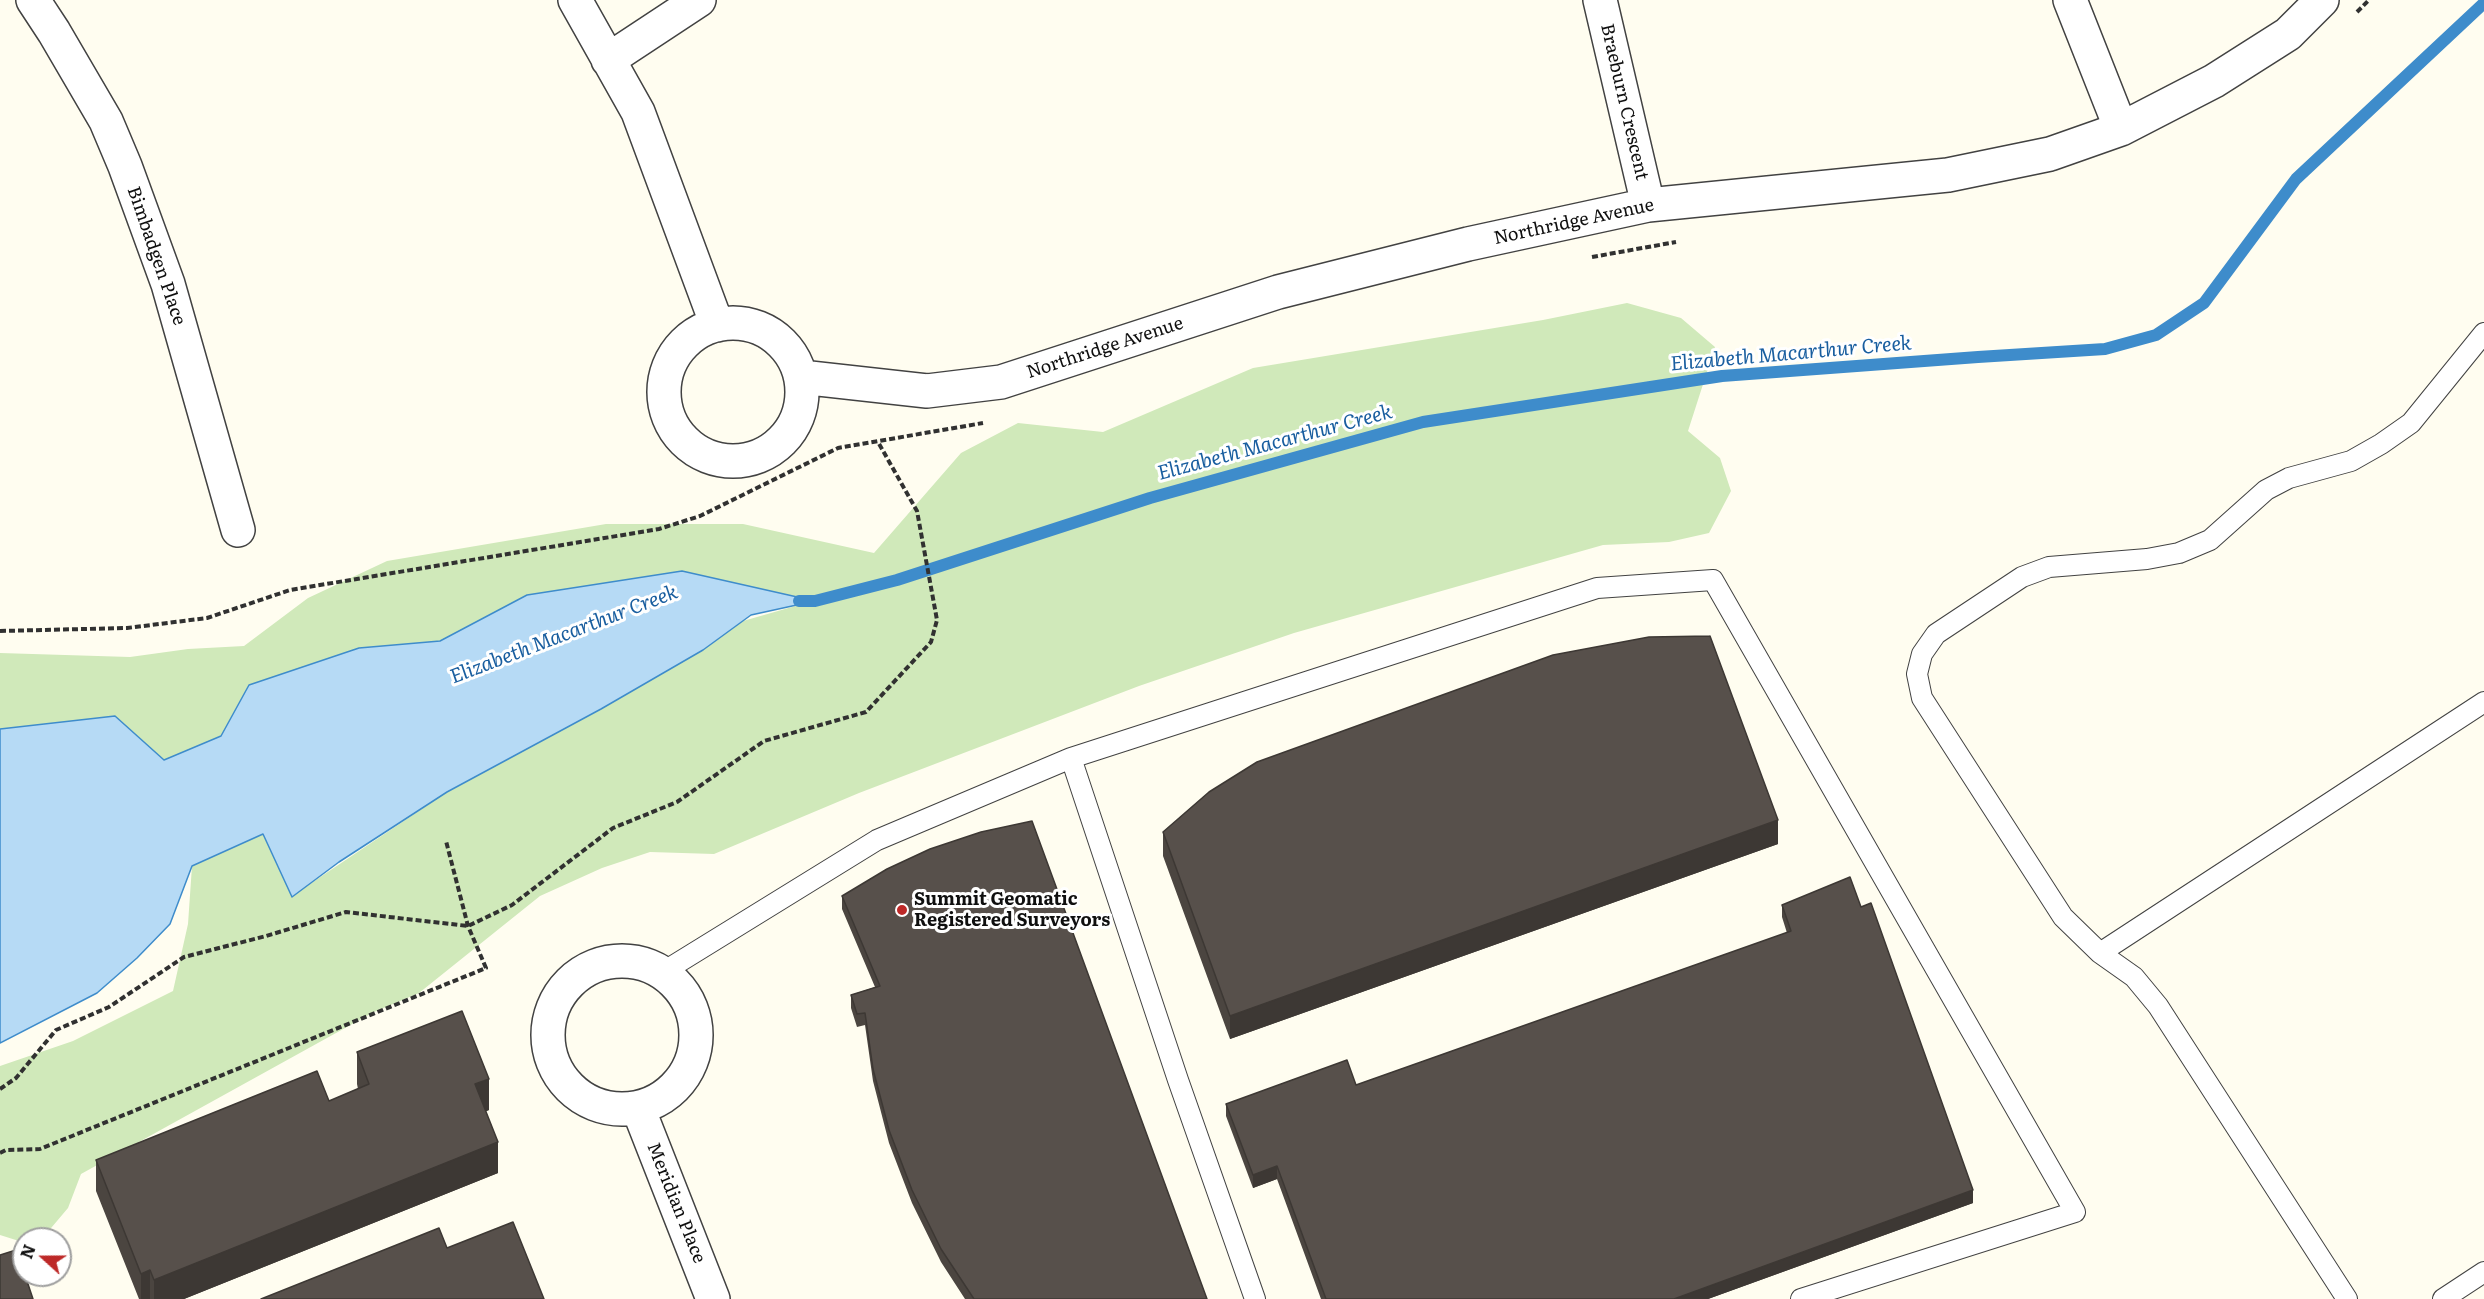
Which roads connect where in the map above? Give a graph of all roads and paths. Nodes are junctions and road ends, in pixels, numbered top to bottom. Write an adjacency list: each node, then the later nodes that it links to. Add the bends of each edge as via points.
1 (33, 0): 19 (street, Bimbadgen Place, via 106,121 125,166 168,284)
2 (575, 0): 9 (street)
3 (699, 0): 9 (street)
4 (1600, 0): 11 (street, Braeburn Crescent)
5 (2070, 0): 10 (street)
6 (2322, 0): 10 (street, Northridge Avenue, via 2288,34 2214,81)
7 (2369, 0): 8 (path)
8 (2354, 15)
9 (608, 60): 14 (street, via 638,112)
10 (2121, 129): 11 (street, Northridge Avenue, via 2050,154 1948,175)
11 (1648, 205): 16 (street, Northridge Avenue, via 1468,244 1278,292 1001,382 927,392)
12 (1679, 241): 13 (path)
13 (1587, 258)
14 (717, 325): 16 (street, via 736,323 770,333 784,345); 16 (street, via 702,331 678,351 666,381 665,398 671,421 697,452 727,461 744,461 774,448 795,424 801,409)
15 (2484, 333): 25 (lane, via 2411,423 2381,444 2351,461 2289,478 2265,490 2210,540 2179,553 2049,567 2022,578 1936,634 1922,654 1917,674 1922,698 2063,917)
16 (801, 377)
17 (987, 422): 18 (path)
18 (878, 442): 20 (path, via 838,448 700,516 659,530 290,590 207,618 127,628); 24 (path, via 917,511 937,620 931,642 866,712 764,741 677,802 613,828 512,905)
19 (238, 530)
20 (0, 631)
21 (2484, 702): 25 (lane)
22 (1071, 758): 26 (lane, via 877,840); 32 (lane); 33 (lane, via 1597,588 1713,580 2074,1212)
23 (447, 841): 24 (path)
24 (468, 926): 27 (path, via 346,912 184,957 109,1006 56,1030 16,1078); 29 (path, via 486,968 40,1149)
25 (2100, 953): 34 (lane, via 2134,978 2158,1006)
26 (663, 972): 28 (street, via 681,989 693,1011 697,1036 692,1060 680,1082 661,1099); 28 (street, via 642,963 620,960 598,964 578,975 562,991 551,1011 550,1056 559,1076 574,1093 615,1109)
27 (0, 1089)
28 (638, 1108): 31 (street, Meridian Place)
29 (0, 1153)
30 (2484, 1272): 35 (lane)
31 (713, 1299)
32 (1255, 1299)
33 (1802, 1299)
34 (2347, 1299)
35 (2443, 1299)

